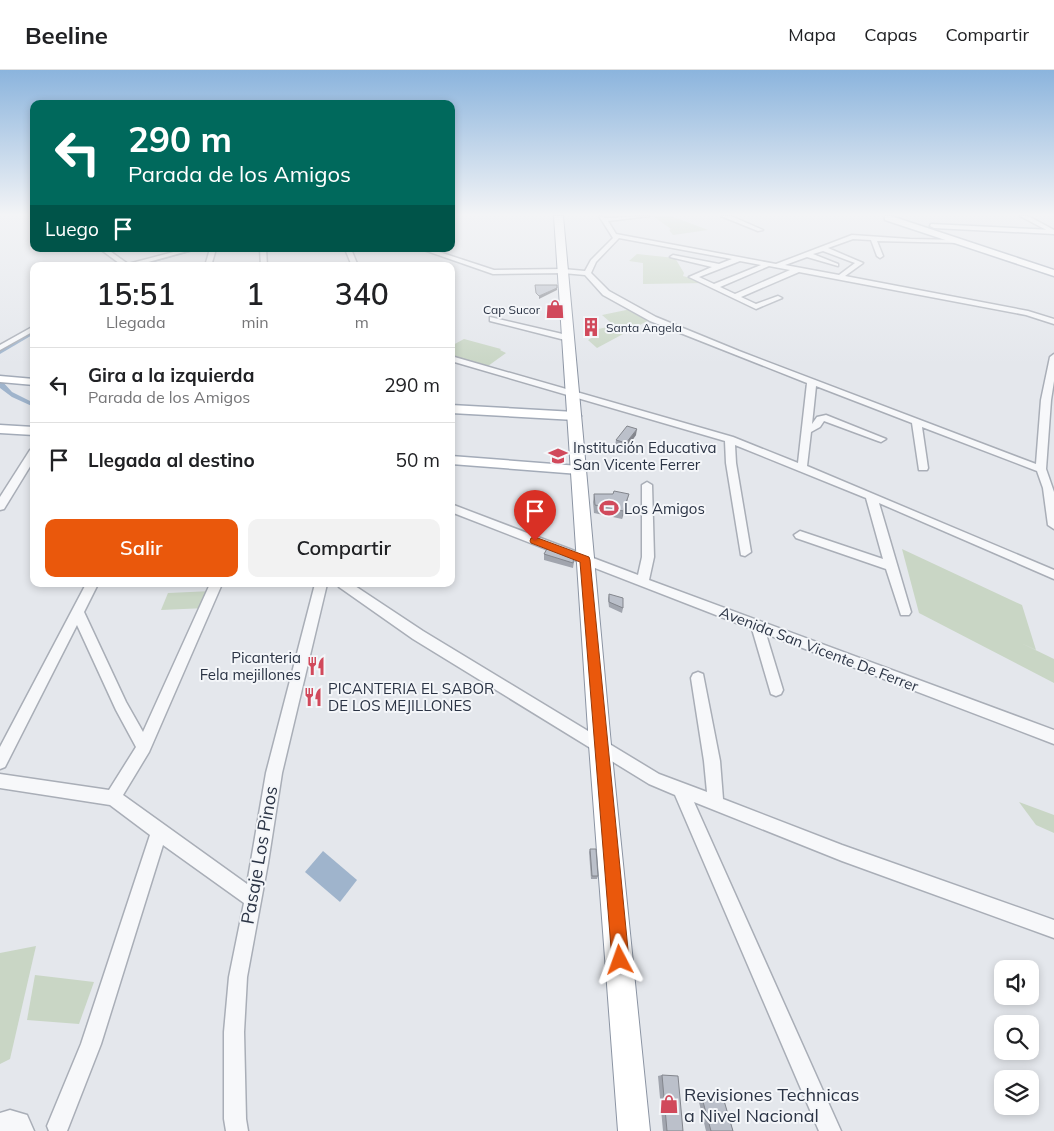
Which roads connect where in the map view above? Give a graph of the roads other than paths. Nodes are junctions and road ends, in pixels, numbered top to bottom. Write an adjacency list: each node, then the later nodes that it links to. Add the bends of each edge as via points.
1 (474, 266): 11 (street, via 493,272)
2 (563, 266): 11 (highway)
3 (591, 266): 13 (street)
4 (718, 266): 16 (street, via 693,276)
5 (771, 266): 16 (street)
6 (775, 266): 10 (street)
7 (806, 266): 12 (street)
8 (858, 266): 15 (street)
9 (1032, 266): 14 (main road)
10 (797, 270): 17 (street); 20 (street, via 1028,313)
11 (563, 271): 13 (street); 22 (highway)
12 (820, 271)
13 (587, 273): 28 (street, via 606,294 653,319)
14 (1054, 273)
15 (842, 275)
16 (713, 287): 17 (street)
17 (735, 297): 18 (street, via 757,307)
18 (778, 298)
19 (493, 319): 22 (street)
20 (1054, 322)
21 (30, 330): 23 (street)
22 (568, 338): 29 (highway)
23 (0, 348)
24 (1054, 357): 30 (street)
25 (455, 359): 29 (street)
26 (0, 379): 27 (main road)
27 (30, 382)
28 (812, 382): 33 (street); 35 (street)
29 (572, 392): 32 (highway); 37 (street)
30 (1050, 400): 43 (street)
31 (455, 409): 32 (main road)
32 (575, 416): 44 (highway)
33 (916, 421): 42 (street); 43 (street)
34 (0, 429): 36 (main road)
35 (808, 430): 38 (street, via 826,418); 41 (street)
36 (30, 432)
37 (730, 439): 41 (street); 52 (street)
38 (881, 439)
39 (30, 458): 48 (street)
40 (455, 460): 44 (main road)
41 (802, 468): 47 (street)
42 (923, 468)
43 (1041, 469): 46 (street)
44 (579, 470): 53 (highway)
45 (647, 485): 56 (street, via 648,557)
46 (1051, 489): 50 (street)
47 (871, 496): 54 (street); 55 (street)
48 (0, 506)
49 (455, 510): 53 (street, Avenida San Vicente De Ferrer)
50 (1054, 525)
51 (800, 535): 54 (street)
52 (745, 552)
53 (585, 560): 56 (street, Avenida San Vicente De Ferrer); 67 (highway)
54 (892, 566): 61 (street)
55 (1054, 575)
56 (642, 582): 63 (street, Avenida San Vicente De Ferrer)
57 (91, 587): 62 (street)
58 (215, 587): 68 (street)
59 (320, 587): 75 (street, Pasaje Los Pinos, via 274,773)
60 (347, 587): 67 (street, via 418,636)
61 (905, 612)
62 (78, 613): 68 (street, via 121,706); 69 (street)
63 (757, 625): 65 (street); 66 (street, Avenida San Vicente De Ferrer)
64 (698, 678): 73 (street)
65 (776, 690)
66 (1054, 737)
67 (600, 745): 71 (street, via 654,779); 79 (highway)
68 (144, 747): 72 (street)
69 (0, 762)
70 (0, 781): 72 (street)
71 (680, 789): 73 (street); 80 (street)
72 (114, 798): 74 (street)
73 (716, 804): 76 (street)
74 (159, 831): 75 (street); 77 (street, via 91,1044)
75 (253, 899): 78 (street, Pasaje Los Pinos, via 238,977 234,1074)
76 (1054, 929)
77 (58, 1126)
78 (237, 1131)
79 (634, 1131)
80 (830, 1131)

